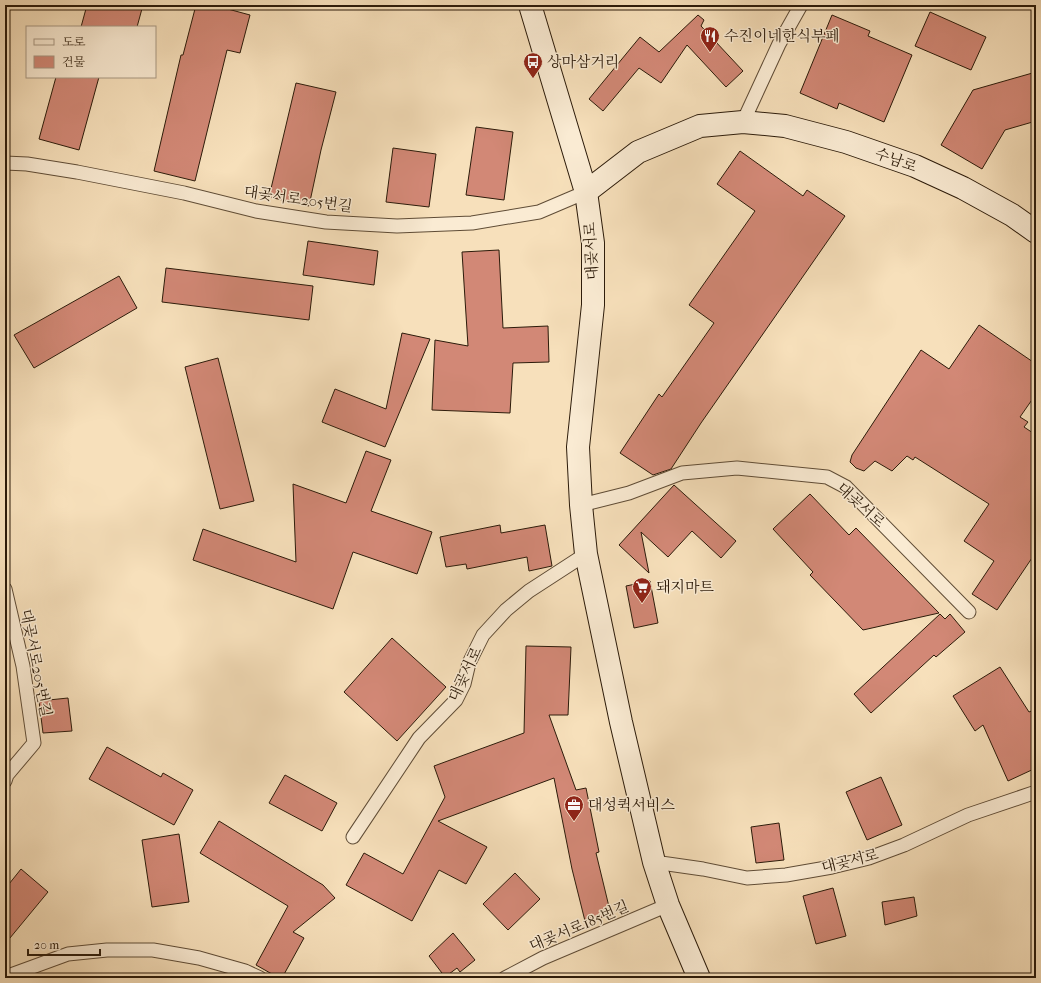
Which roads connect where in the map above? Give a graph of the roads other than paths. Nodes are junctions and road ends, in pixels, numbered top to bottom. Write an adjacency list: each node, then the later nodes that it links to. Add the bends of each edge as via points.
1 (530, 5): 5 (street, 대곶서로)
2 (801, 5): 3 (lane, via 779,44)
3 (743, 122): 5 (street, 수남로, via 700,126 638,152); 6 (street, 수남로, via 785,126 846,142 914,166 963,188 1012,215)
4 (5, 163): 5 (lane, 대곶서로205번길, via 77,172 184,193 256,211 326,222 397,226 472,223 539,212)
5 (586, 192): 7 (street, 대곶서로, via 593,243 593,305 578,447)
6 (1036, 232)
7 (581, 505): 8 (street, 대곶서로); 10 (lane, 대곶서로, via 629,493 682,473 736,468 827,477 851,491)
8 (586, 554): 13 (lane, 대곶서로, via 529,591 506,610 484,635 469,663 464,684 456,700 420,738); 14 (street, 대곶서로, via 621,722)
9 (5, 588): 11 (lane, 대곶서로205번길, via 23,666 34,743)
10 (969, 612)
11 (5, 780)
12 (1036, 792): 14 (lane, 대곶서로, via 968,815 904,845 832,867 747,878)
13 (353, 837)
14 (654, 862): 15 (street, 대곶서로)
15 (668, 906): 18 (lane, 대곶서로185번길, via 543,958); 19 (street, 대곶서로)
16 (5, 977): 17 (lane, via 68,954 107,950 153,950 199,958)
17 (260, 978)
18 (505, 978)
19 (699, 978)

